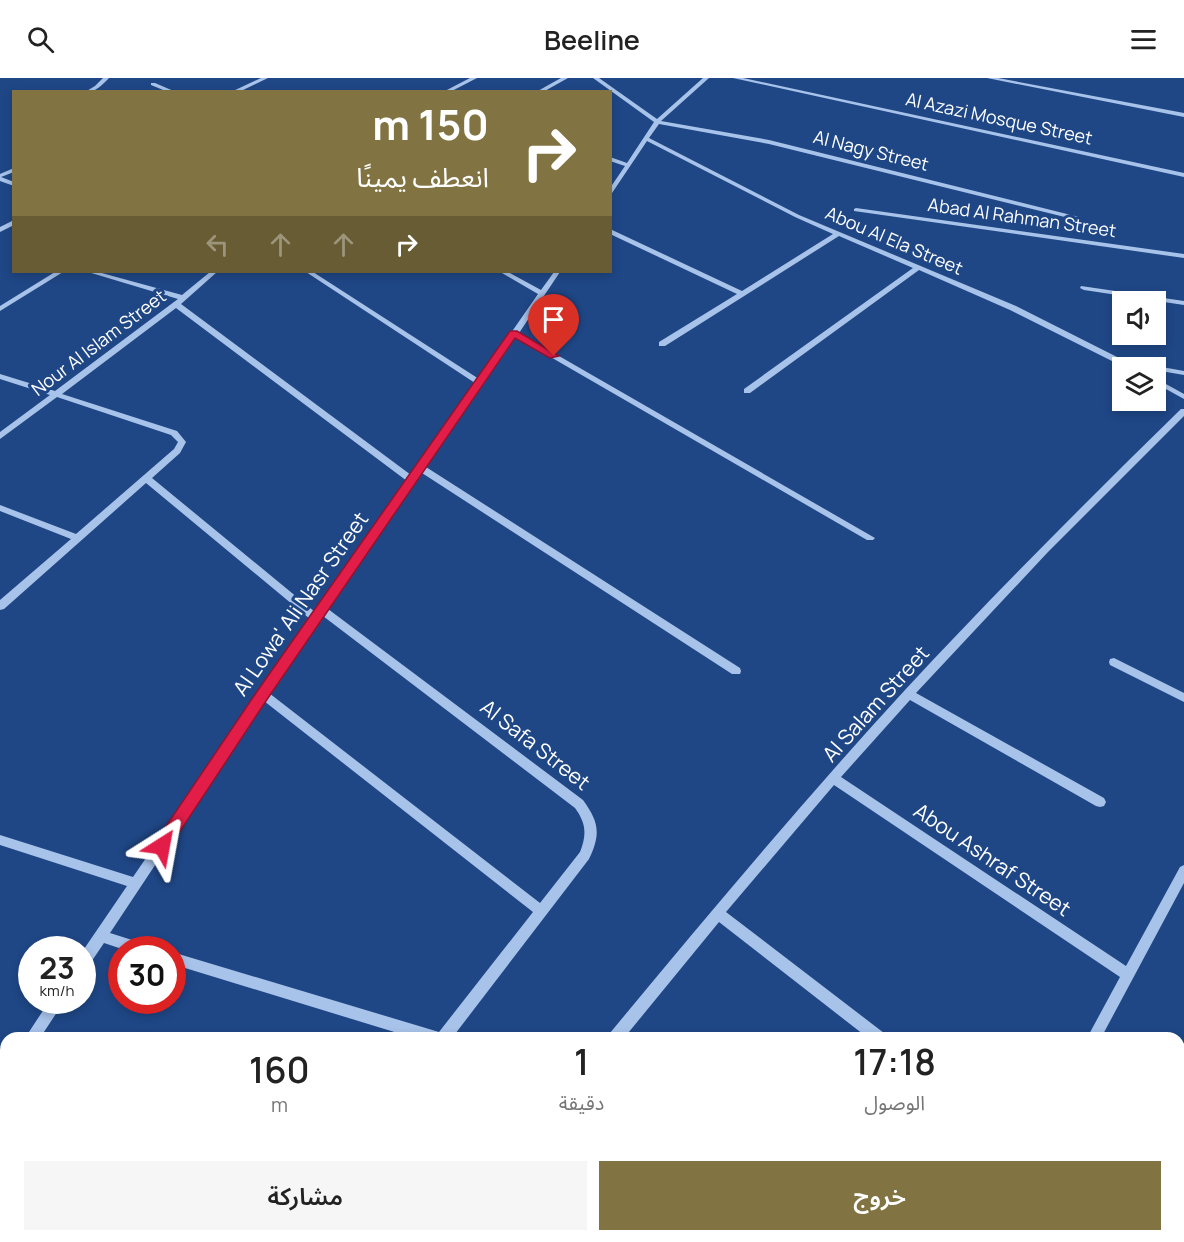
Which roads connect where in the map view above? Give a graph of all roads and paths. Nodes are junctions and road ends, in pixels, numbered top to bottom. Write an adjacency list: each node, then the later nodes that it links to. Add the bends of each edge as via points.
1 (106, 78): 10 (street)
2 (265, 78): 12 (street)
3 (474, 78): 13 (street)
4 (565, 78): 14 (street)
5 (596, 78): 16 (street)
6 (706, 78): 16 (street)
7 (736, 78): 20 (street, Al Azazi Mosque Street)
8 (990, 78): 15 (street)
9 (153, 84): 11 (street)
10 (91, 90)
11 (169, 90)
12 (238, 90)
13 (449, 90)
14 (542, 90)
15 (1184, 115)
16 (657, 122): 17 (street); 23 (street, Al Nagy Street, via 769,142)
17 (645, 138): 19 (street); 25 (street, Abou Al Ela Street)
18 (612, 160): 19 (street)
19 (629, 165): 21 (street)
20 (1184, 175)
21 (612, 191)
22 (856, 210): 26 (street, Abad Al Rahman Street)
23 (1077, 218)
24 (612, 232): 36 (street)
25 (838, 234): 27 (street, Abou Al Ela Street); 36 (street)
26 (1184, 256)
27 (919, 267): 42 (street, Abou Al Ela Street); 48 (street)
28 (57, 273): 39 (street)
29 (95, 273): 37 (street)
30 (213, 273): 37 (street, Nour Al Islam Street)
31 (311, 273): 46 (street)
32 (506, 273): 35 (street)
33 (556, 273): 35 (street, Al Lowa' Ali Nasr Street)
34 (1084, 288): 38 (street)
35 (542, 293): 40 (street, Al Lowa' Ali Nasr Street)
36 (743, 294): 41 (street)
37 (179, 301): 49 (street, Nour Al Islam Street); 55 (street)
38 (1184, 303)
39 (2, 305)
40 (514, 333): 46 (street, Al Lowa' Ali Nasr Street); 58 (street)
41 (662, 344)
42 (1114, 357)
43 (1166, 370): 44 (street)
44 (1184, 373)
45 (0, 376): 49 (street)
46 (480, 383): 53 (street, Al Lowa' Ali Nasr Street)
47 (1166, 387): 50 (street)
48 (747, 391)
49 (57, 396): 52 (street, Nour Al Islam Street); 54 (street, via 174,433 182,442 177,451)
50 (1184, 398)
51 (1184, 411): 64 (street, Al Salam Street, via 1076,517)
52 (0, 436)
53 (421, 468): 55 (street, Al Lowa' Ali Nasr Street); 62 (street)
54 (146, 478): 57 (street); 60 (street, Al Safa Street)
55 (412, 480): 60 (street, Al Lowa' Ali Nasr Street)
56 (0, 508): 57 (street)
57 (78, 538): 59 (street)
58 (870, 538)
59 (0, 606)
60 (320, 615): 63 (street, Al Lowa' Ali Nasr Street); 71 (street, Al Safa Street, via 579,804 590,819 592,837 585,855)
61 (1114, 662): 65 (street)
62 (736, 671)
63 (263, 694): 70 (street, Al Lowa' Ali Nasr Street); 71 (street)
64 (909, 694): 66 (street, Al Salam Street); 67 (street)
65 (1184, 698)
66 (835, 779): 72 (street, Al Salam Street); 77 (street, Abou Ashraf Street)
67 (1100, 802)
68 (0, 840): 70 (street)
69 (1184, 871): 77 (street)
70 (136, 884): 73 (street, Al Lowa' Ali Nasr Street)
71 (541, 911): 81 (street, Al Safa Street)
72 (717, 913): 82 (street, Al Salam Street); 83 (street)
73 (101, 936): 74 (street); 75 (street, Al Lowa' Ali Nasr Street)
74 (108, 938)
75 (96, 943)
76 (186, 961): 80 (street)
77 (1127, 974): 84 (street)
78 (48, 1014): 79 (street)
79 (36, 1032)
80 (417, 1032)
81 (448, 1032)
82 (620, 1032)
83 (871, 1032)
84 (1097, 1032)

